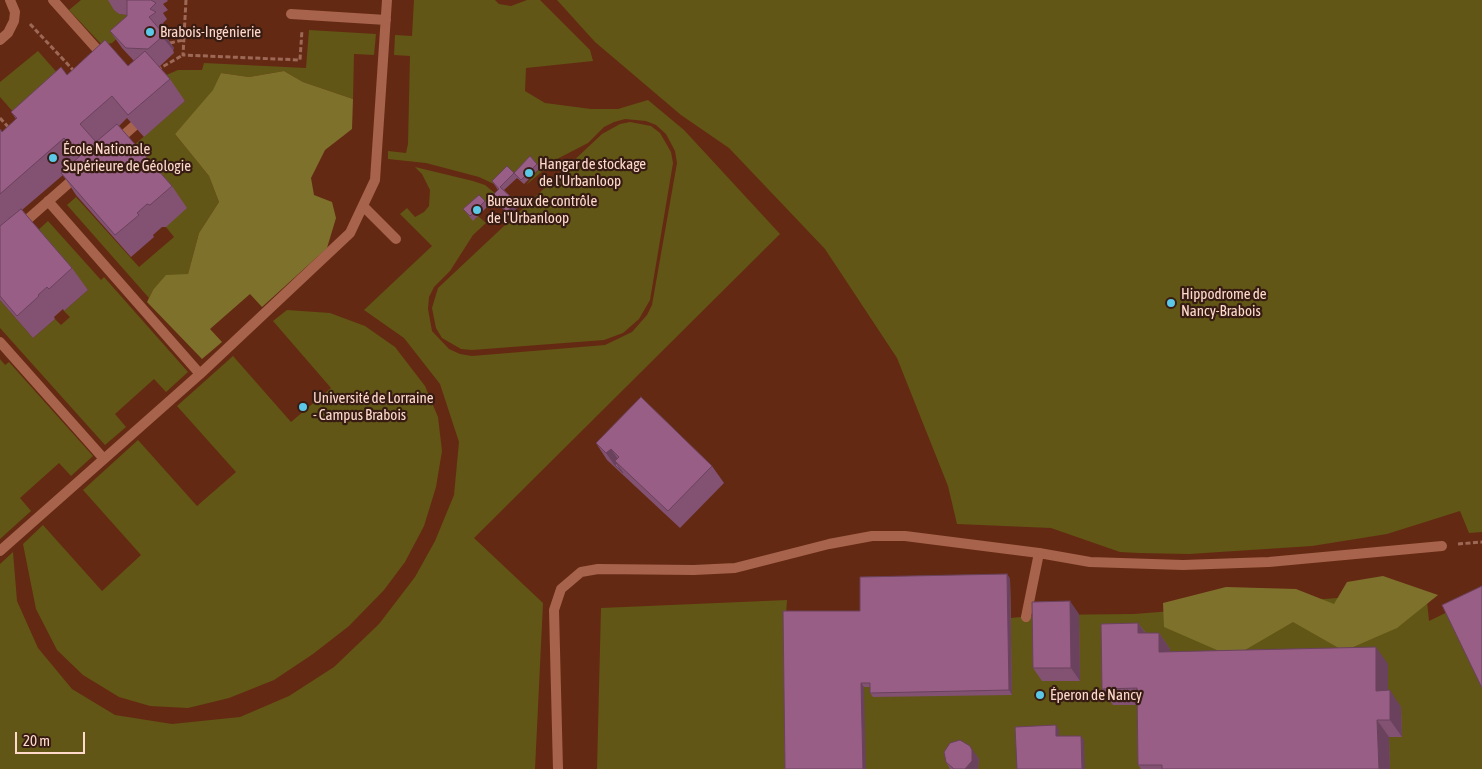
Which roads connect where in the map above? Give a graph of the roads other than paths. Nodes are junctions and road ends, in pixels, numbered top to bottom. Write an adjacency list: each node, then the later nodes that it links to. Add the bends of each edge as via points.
1 (10, 0): 6 (street, via 15,12 14,21)
2 (53, 0): 7 (street)
3 (387, 0): 5 (street)
4 (291, 14): 5 (street)
5 (386, 20): 12 (street, via 375,180)
6 (0, 40)
7 (111, 64)
8 (134, 126): 9 (street)
9 (109, 148)
10 (86, 168): 11 (street)
11 (48, 201): 13 (street); 16 (street)
12 (363, 206): 14 (street); 16 (street, via 350,233)
13 (14, 232)
14 (396, 239)
15 (0, 342): 17 (street)
16 (200, 374): 17 (street)
17 (104, 459): 19 (street)
18 (1442, 546): 20 (street, via 1269,562 1183,565 1090,562)
19 (0, 551)
20 (1039, 553): 21 (street); 22 (street, via 905,536 872,536 735,568 598,569 581,572 561,589 554,610)
21 (1026, 617)
22 (558, 769)

